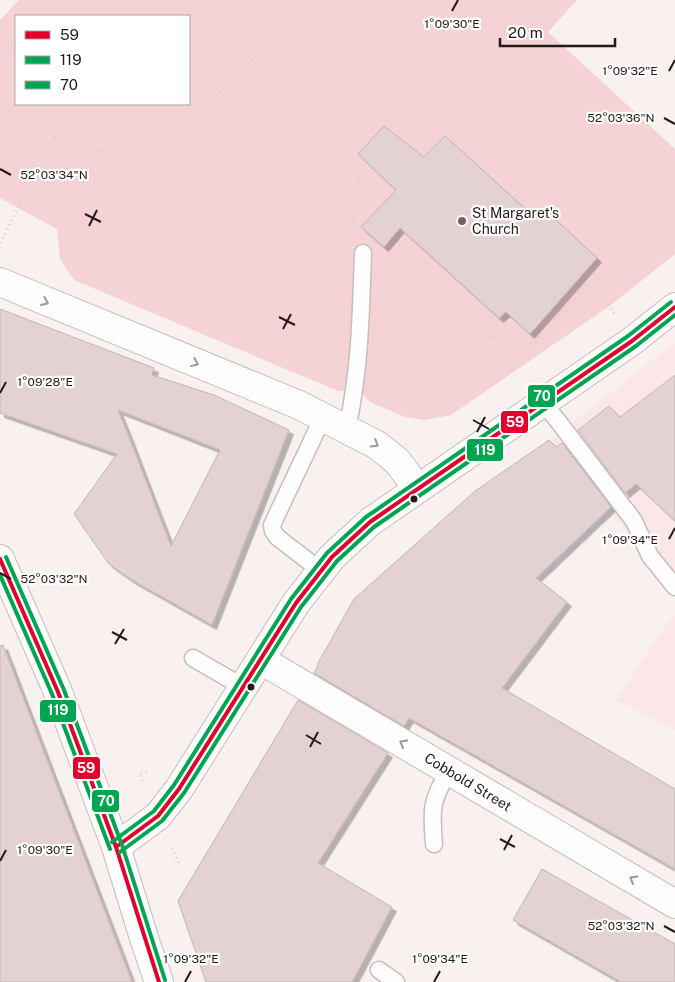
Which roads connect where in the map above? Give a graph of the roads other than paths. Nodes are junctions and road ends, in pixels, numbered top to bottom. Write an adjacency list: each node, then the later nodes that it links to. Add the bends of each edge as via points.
1 (363, 253): 6 (lane, via 360,338)
2 (0, 282): 5 (main road, one-way to 5)
3 (675, 307): 4 (main road)
4 (543, 403): 7 (main road); 10 (lane, via 634,520 650,556)
5 (323, 417): 6 (main road); 9 (lane, via 272,524 277,537)
6 (347, 429): 7 (main road, one-way to 7, via 377,445 397,461)
7 (418, 488): 9 (main road, via 370,522)
8 (0, 559): 16 (main road, via 58,692)
9 (320, 571): 12 (main road)
10 (675, 587)
11 (193, 658): 13 (lane)
12 (261, 660): 13 (main road); 14 (main road, Cobbold Street, one-way to 12)
13 (243, 687): 16 (main road, via 166,808)
14 (449, 770): 15 (lane, via 436,793 431,813); 17 (main road, Cobbold Street, one-way to 14)
15 (434, 844)
16 (116, 847): 19 (main road)
17 (675, 904)
18 (379, 970): 20 (lane)
19 (159, 982)
20 (396, 982)

